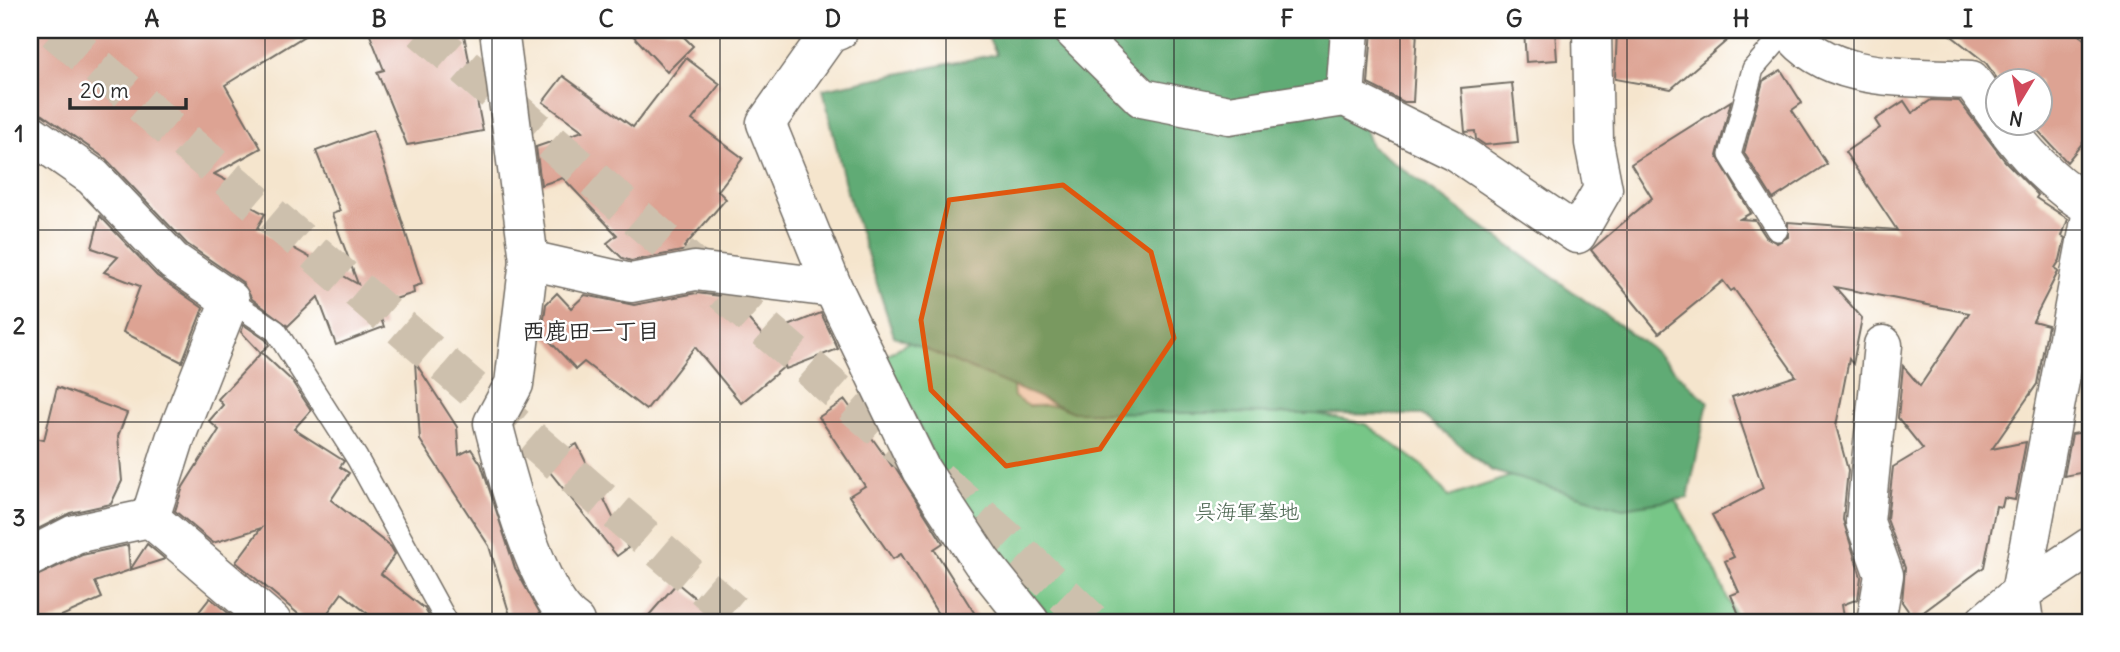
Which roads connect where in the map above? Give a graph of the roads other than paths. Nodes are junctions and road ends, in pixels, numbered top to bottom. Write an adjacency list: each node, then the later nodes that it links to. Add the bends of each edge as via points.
1 (499, 30): 14 (street)
2 (839, 30): 15 (street, via 829,34 766,122)
3 (1073, 30): 7 (street, via 1142,98 1229,115)
4 (1350, 30): 7 (street)
5 (1592, 30): 7 (street, via 1594,143 1603,189 1577,234 1455,151)
6 (1788, 30): 8 (street, via 1802,47 1854,72 1971,80); 13 (lane, via 1753,69 1730,155)
7 (1345, 97)
8 (1983, 97)
9 (30, 133): 16 (street, via 93,177 173,261)
10 (2012, 136): 11 (street, via 2064,191)
11 (2090, 206)
12 (2090, 221): 21 (street)
13 (1777, 230)
14 (529, 260): 15 (street, via 631,283 695,271); 24 (street, via 514,384 493,423 534,556 565,615)
15 (833, 288): 25 (street, via 921,470 982,562)
16 (230, 300): 18 (street, via 175,439); 23 (lane, via 276,331 356,458)
17 (1883, 345): 26 (street, via 1866,522 1884,576)
18 (150, 518): 20 (street, via 75,534); 22 (street)
19 (2090, 547): 21 (street)
20 (30, 557)
21 (2022, 608): 27 (street)
22 (272, 622)
23 (447, 622)
24 (575, 622)
25 (1030, 622)
26 (1876, 622)
27 (1985, 622)

